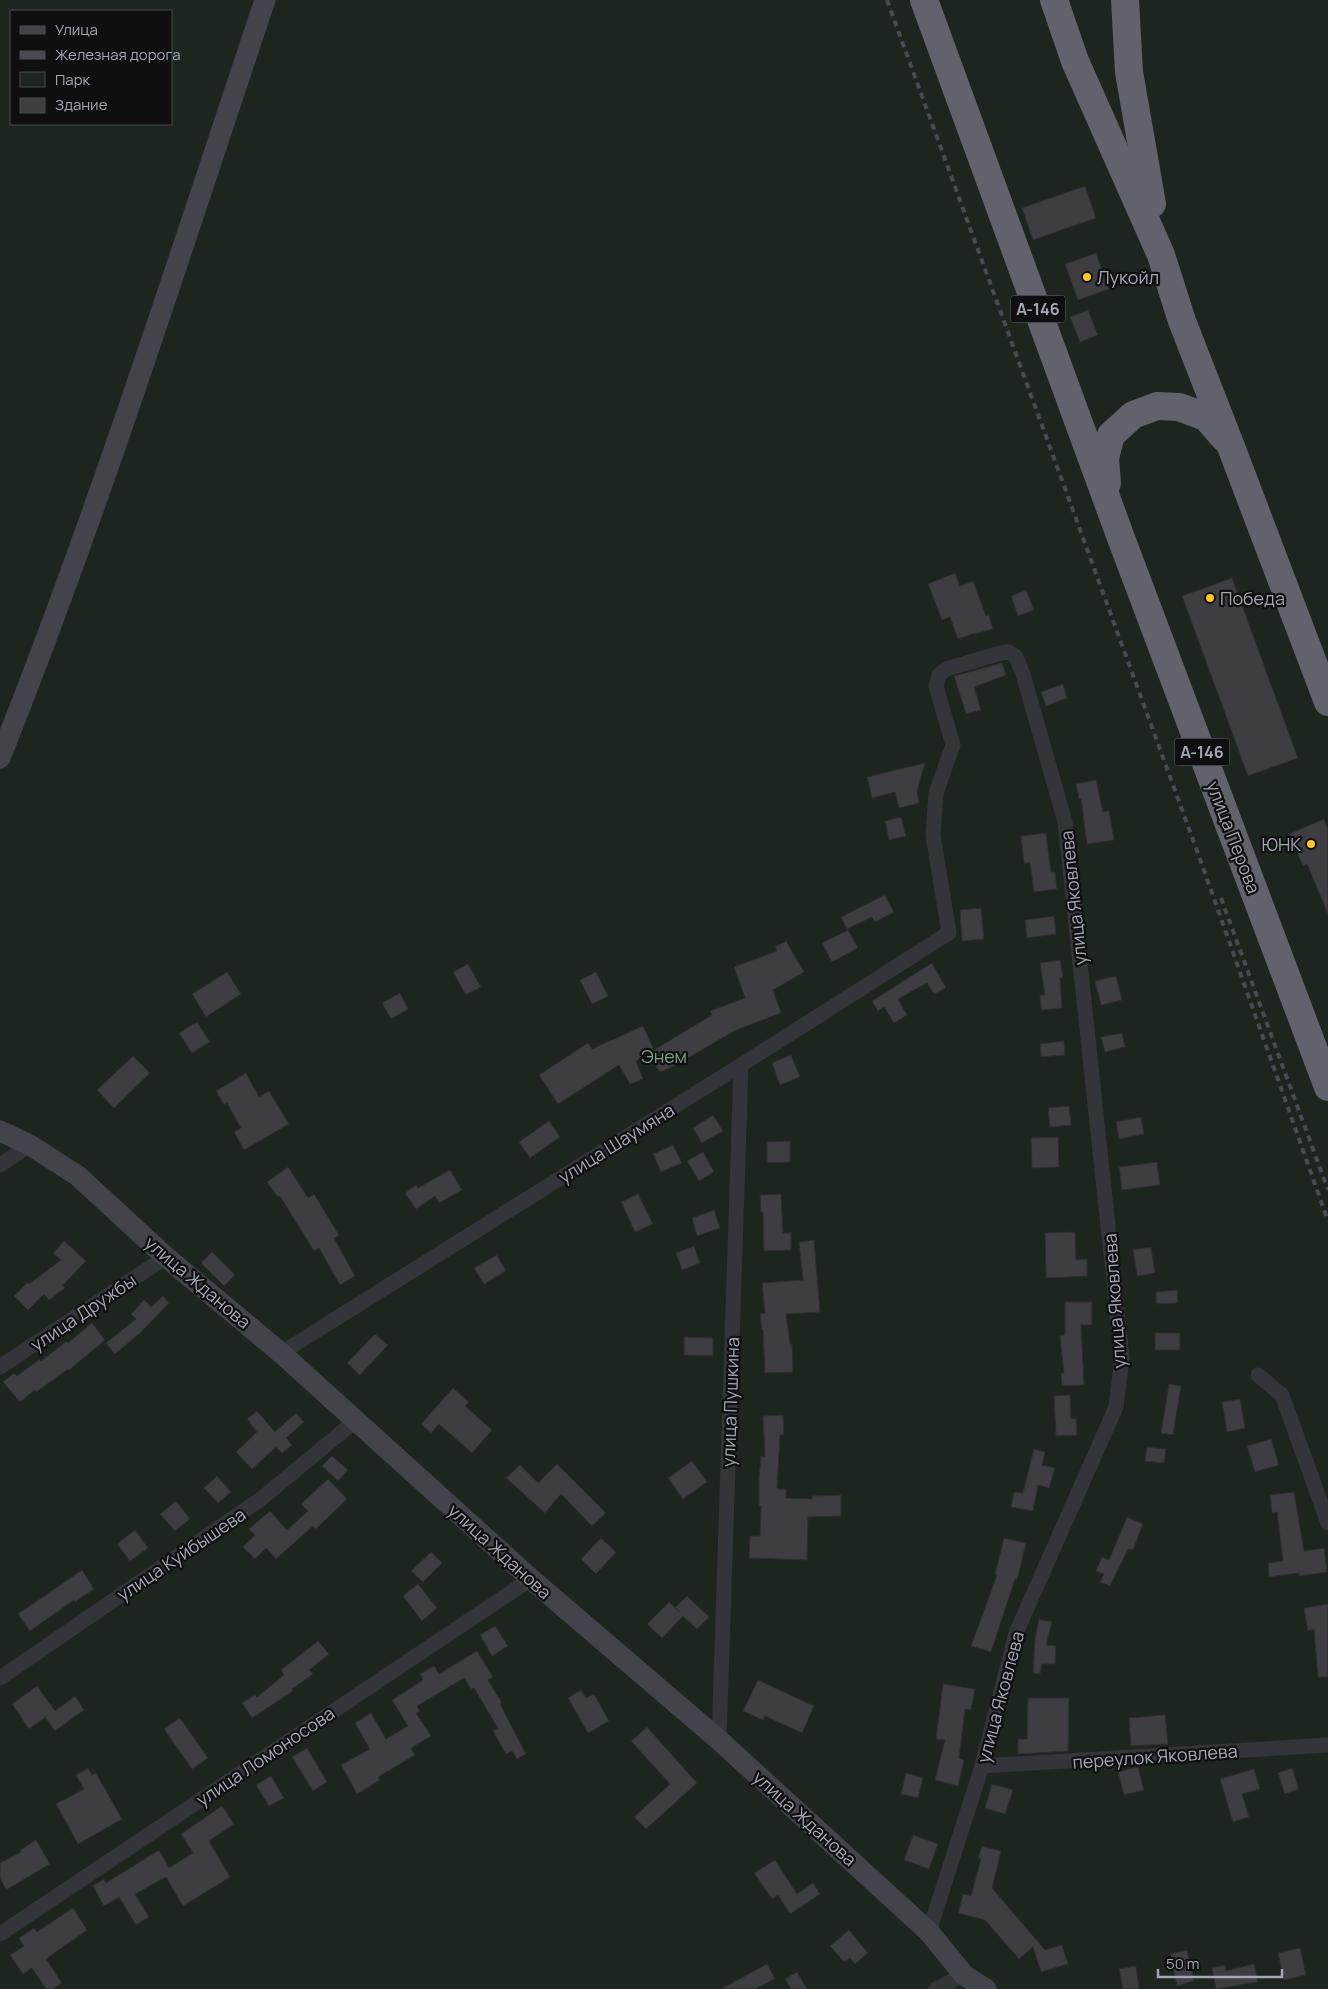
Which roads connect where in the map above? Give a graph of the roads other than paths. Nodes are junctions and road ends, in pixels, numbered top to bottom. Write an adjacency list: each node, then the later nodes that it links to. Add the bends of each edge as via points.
1 (265, 0): 9 (street, via 95,506 40,659)
2 (924, 0): 7 (highway, А-146)
3 (1054, 0): 5 (highway, via 1075,61)
4 (1125, 0): 5 (highway, А-146, via 1129,72)
5 (1161, 255): 6 (highway, А-146, via 1182,321)
6 (1230, 444): 7 (highway, А-146, via 1206,418 1179,407 1157,406 1133,415 1111,435 1105,458); 8 (highway, А-146)
7 (1108, 503): 12 (highway, улица Перова / А-146)
8 (1328, 702)
9 (0, 758)
10 (949, 932): 11 (street, улица Шаумяна); 26 (street, улица Яковлева, via 933,835 936,793 953,745 936,686 939,675 946,669 1009,652 1016,657 1023,674 1066,822 1122,1358 1116,1407 1016,1633)
11 (741, 1065): 17 (street, улица Шаумяна); 24 (street, улица Пушкина)
12 (1328, 1087)
13 (0, 1131): 14 (street, улица Жданова)
14 (30, 1145): 15 (street); 16 (street, улица Жданова, via 78,1176)
15 (0, 1165)
16 (166, 1257): 17 (street, улица Жданова); 18 (street, улица Дружбы)
17 (281, 1352): 20 (street, улица Жданова)
18 (0, 1367)
19 (1258, 1375): 21 (street, via 1282,1395)
20 (355, 1421): 22 (street, улица Жданова); 23 (street, улица Куйбышева, via 261,1499)
21 (1328, 1523)
22 (531, 1579): 24 (street, улица Жданова); 28 (street, улица Ломоносова)
23 (0, 1678)
24 (719, 1740): 27 (street, улица Жданова)
25 (1328, 1745): 26 (street, переулок Яковлева)
26 (982, 1766): 27 (street, улица Яковлева)
27 (930, 1932): 29 (street, улица Жданова)
28 (0, 1934)
29 (964, 1975): 30 (street); 31 (street, улица Жданова)
30 (936, 1989)
31 (986, 1989)

